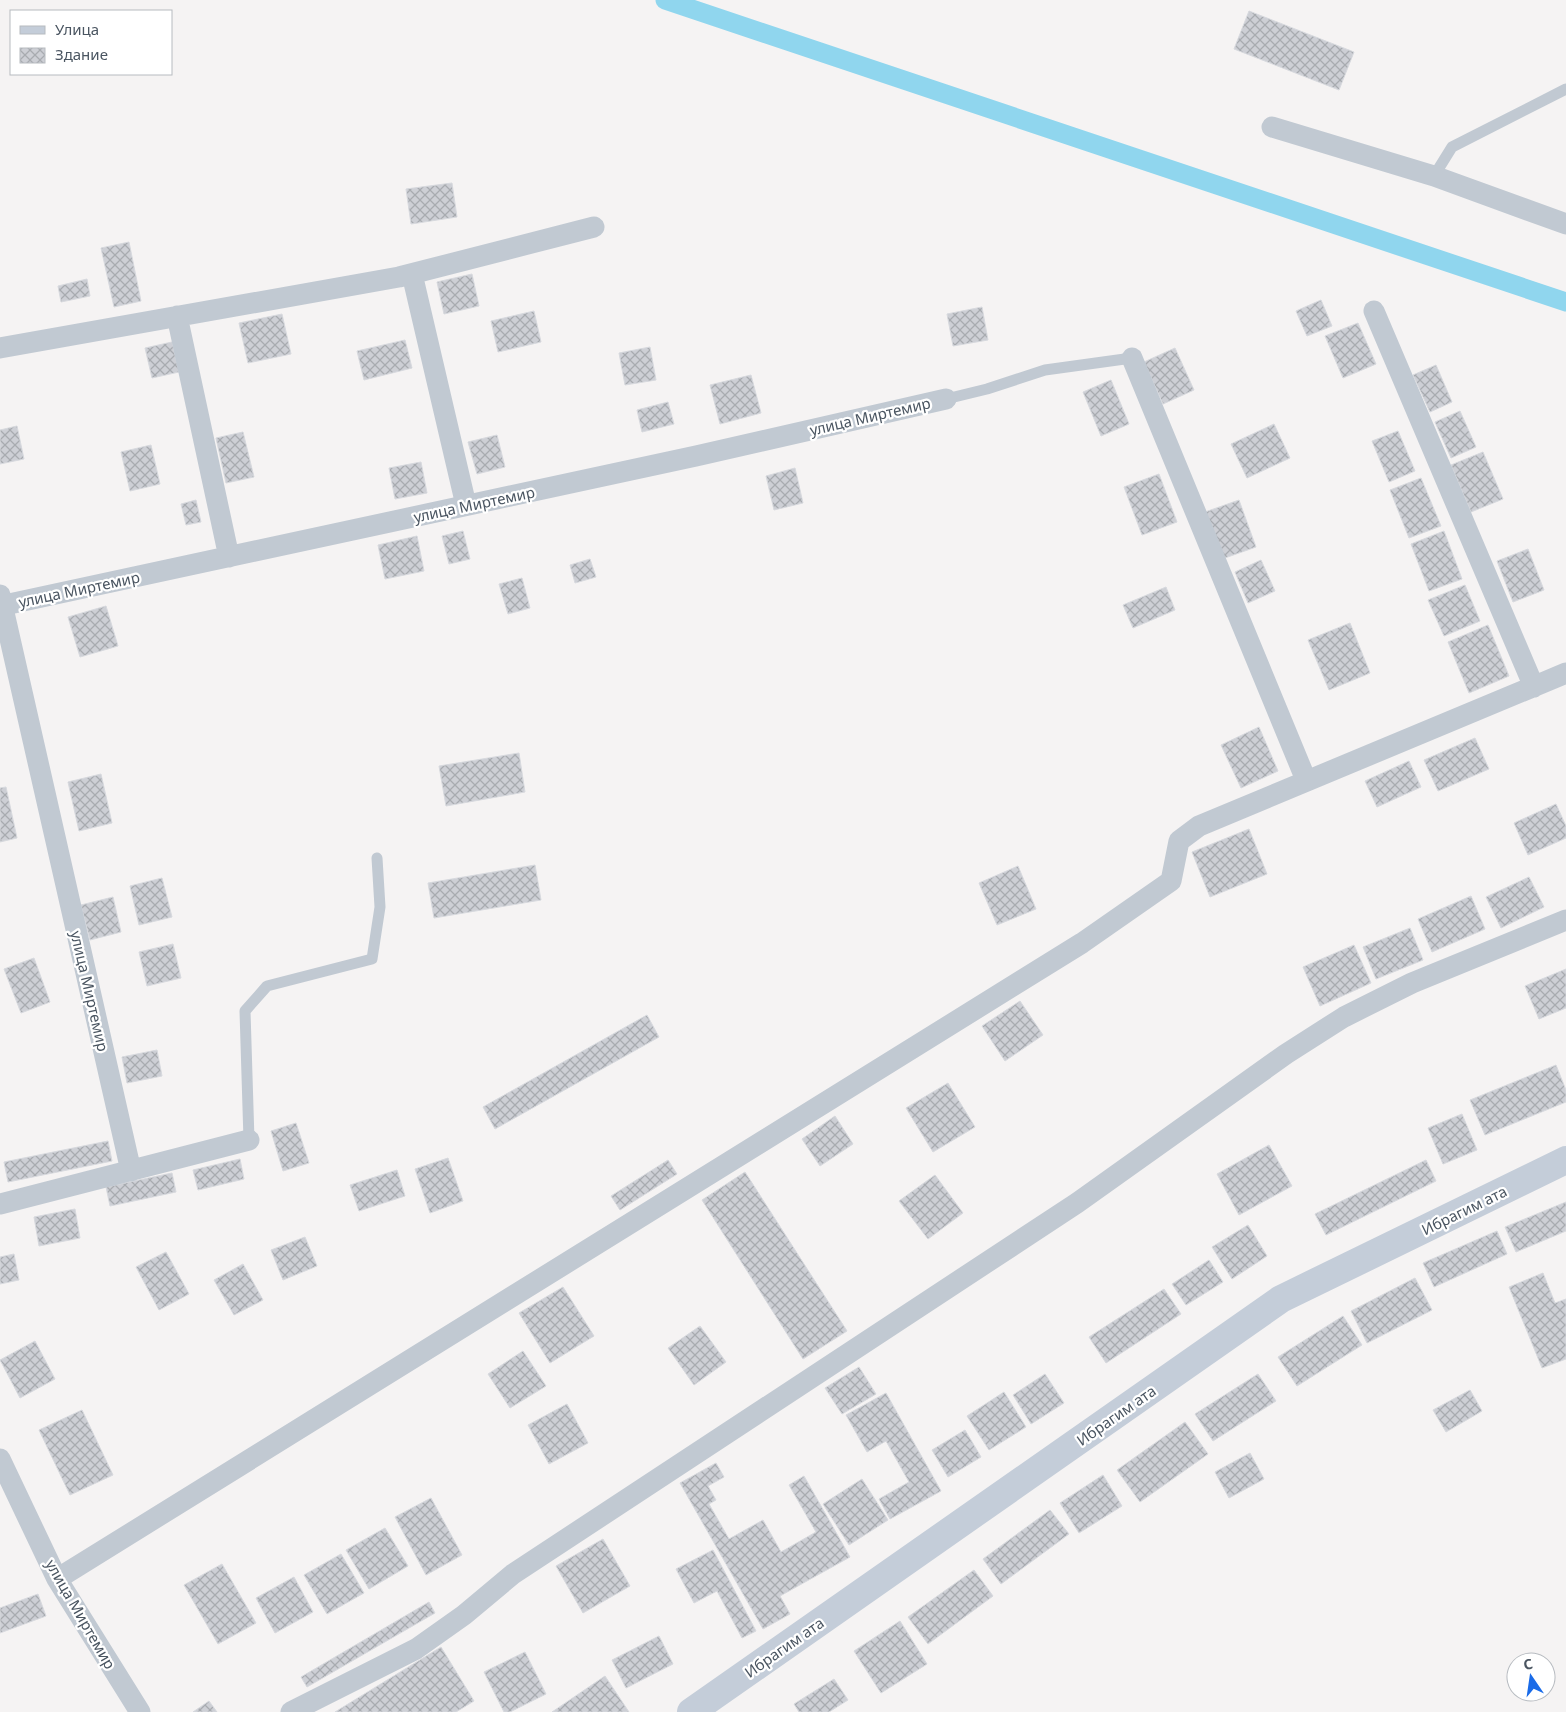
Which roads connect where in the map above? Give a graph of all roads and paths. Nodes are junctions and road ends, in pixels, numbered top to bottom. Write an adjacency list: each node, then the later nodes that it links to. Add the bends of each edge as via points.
1 (1566, 88): 3 (lane, via 1452,147)
2 (1272, 127): 3 (street)
3 (1434, 176): 4 (street)
4 (1566, 224)
5 (594, 227): 6 (street)
6 (412, 274): 8 (street); 12 (street)
7 (1374, 311): 16 (street)
8 (177, 316): 9 (street); 13 (street)
9 (0, 348)
10 (1132, 358): 11 (lane, via 1045,370 987,390); 17 (street)
11 (946, 399): 12 (street, улица Миртемир)
12 (466, 505): 13 (street, улица Миртемир)
13 (229, 557): 14 (street, улица Миртемир)
14 (1, 602): 22 (street, улица Миртемир)
15 (1566, 673): 16 (street)
16 (1534, 687): 17 (street)
17 (1306, 780): 25 (street, via 1199,826 1179,841 1172,881 1082,943)
18 (377, 858): 20 (lane, via 380,907 372,959 267,986 245,1011)
19 (1566, 920): 27 (street, via 1412,983 1344,1018 1286,1054 1077,1203 513,1574 416,1649)
20 (249, 1140): 22 (street)
21 (1566, 1160): 28 (street, Ибрагим ата, via 1281,1299)
22 (131, 1171): 23 (street)
23 (0, 1204)
24 (0, 1459): 25 (street, улица Миртемир)
25 (57, 1578): 26 (street, улица Миртемир)
26 (140, 1712)
27 (291, 1712)
28 (691, 1712)

